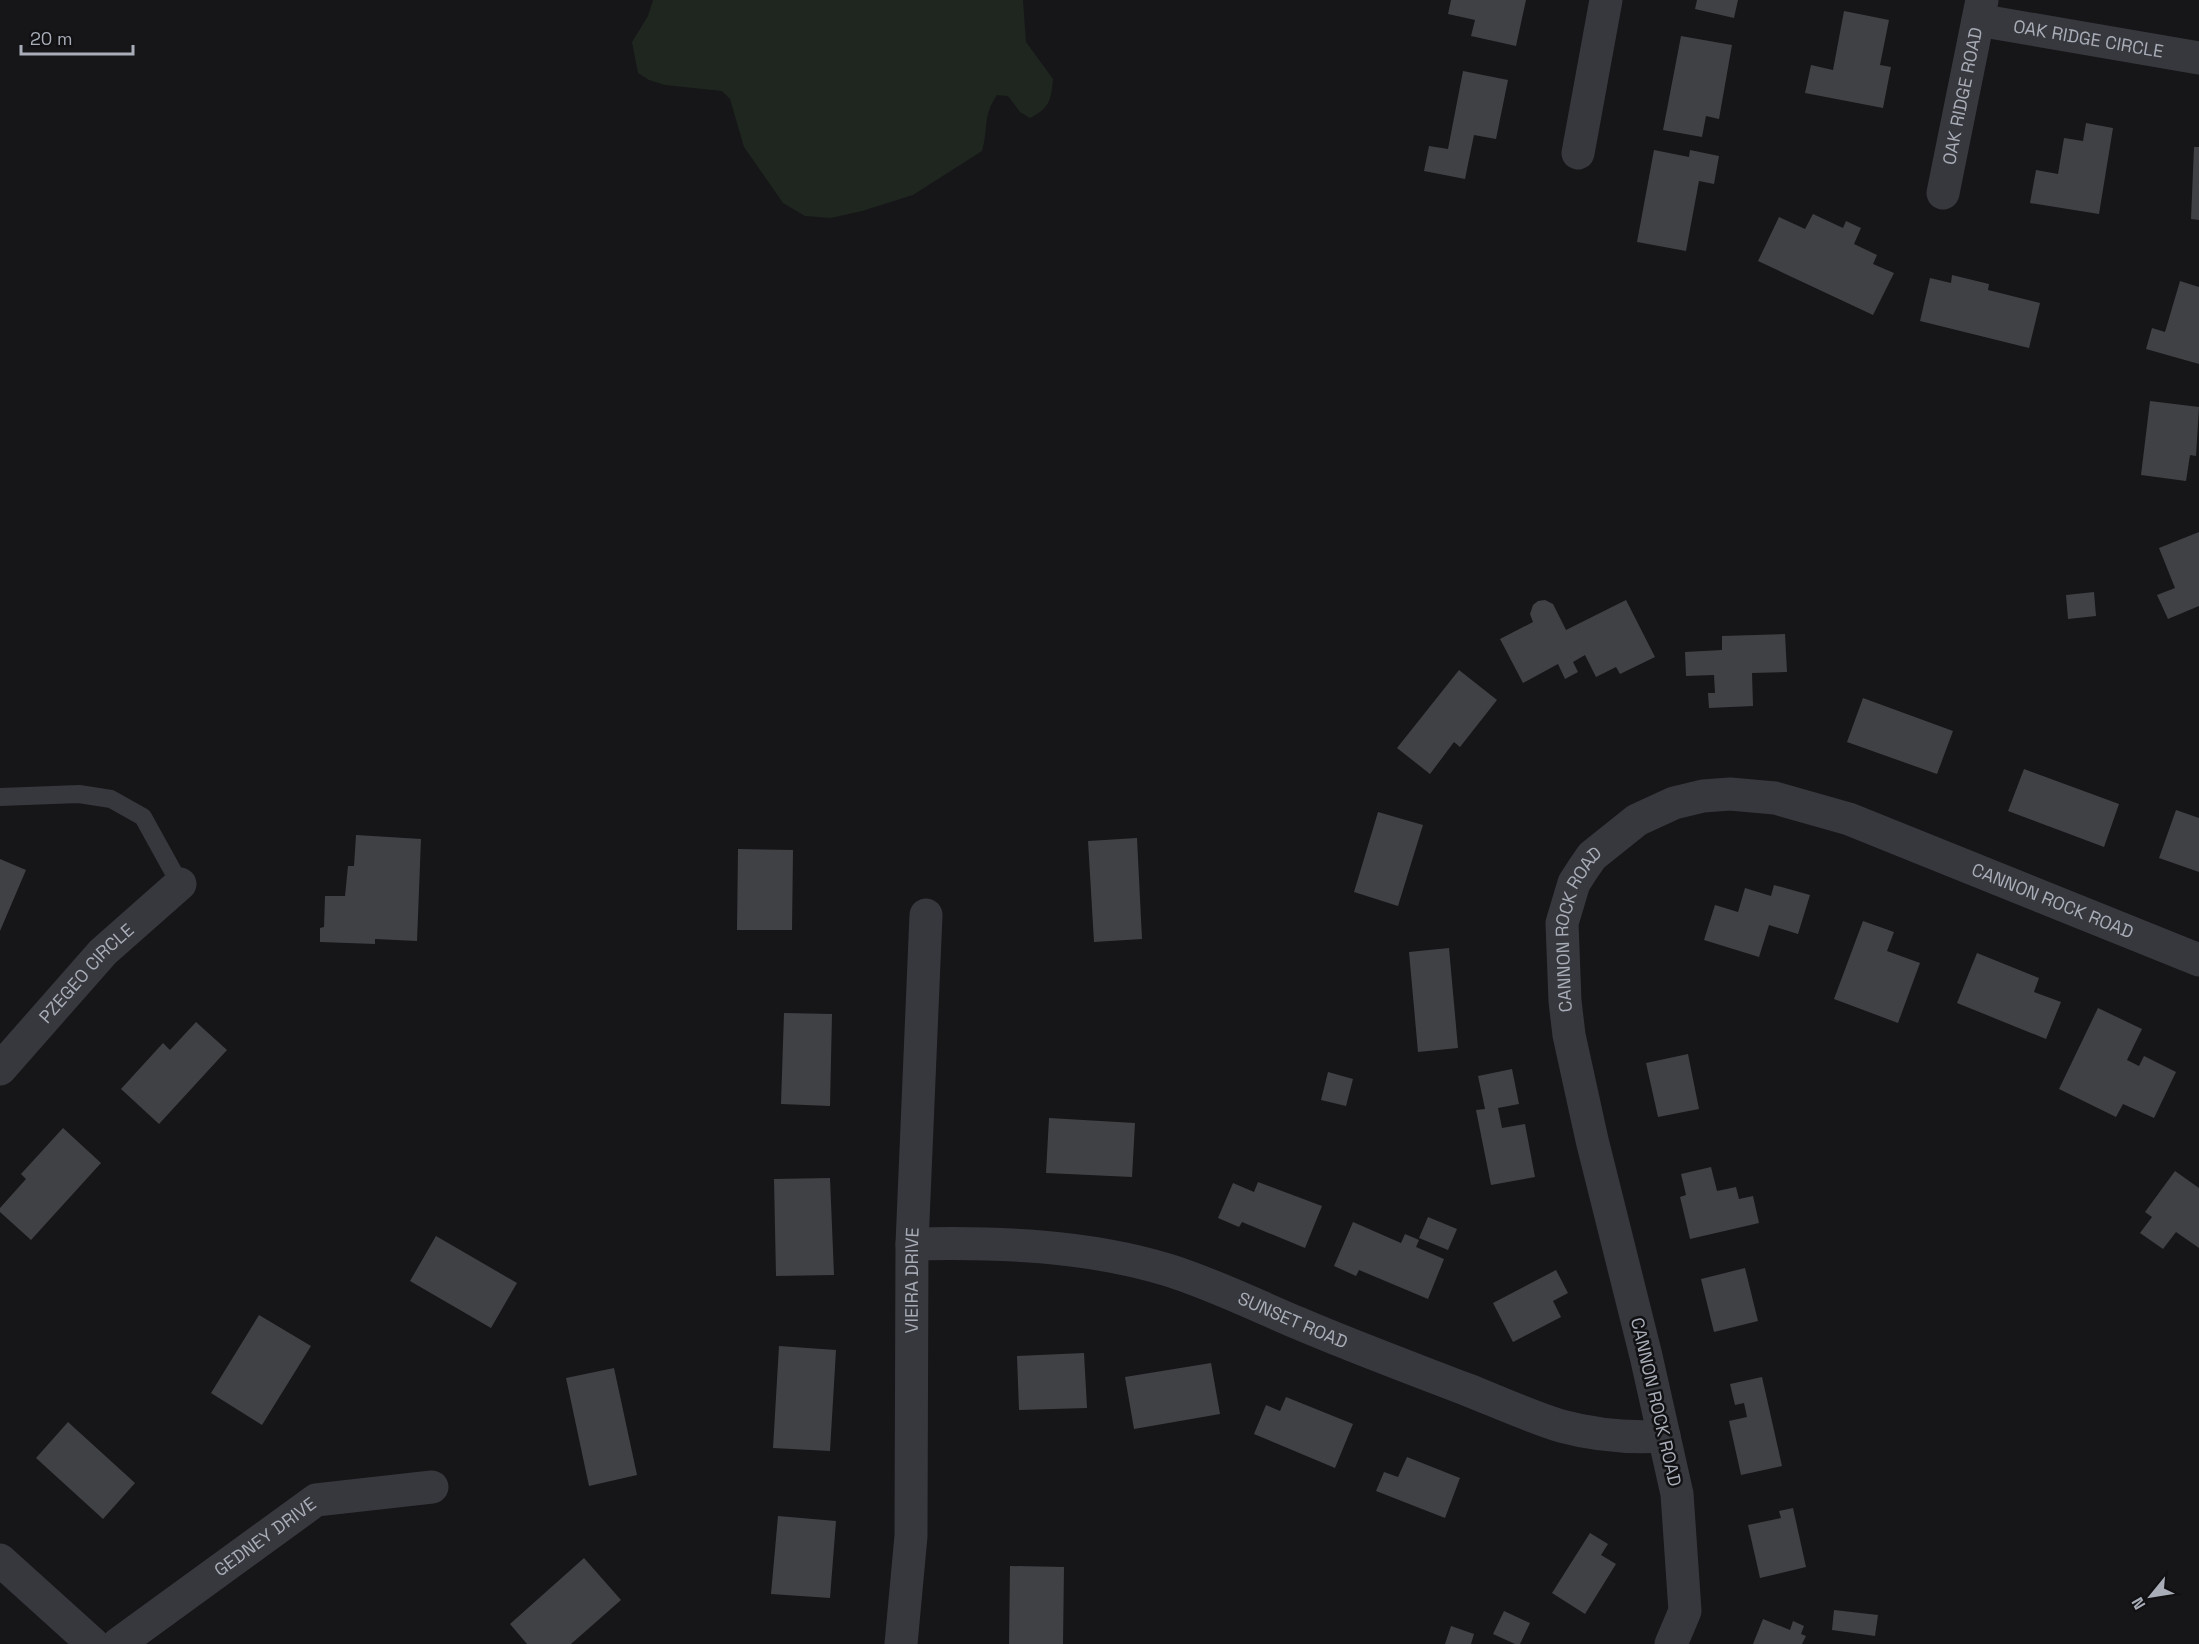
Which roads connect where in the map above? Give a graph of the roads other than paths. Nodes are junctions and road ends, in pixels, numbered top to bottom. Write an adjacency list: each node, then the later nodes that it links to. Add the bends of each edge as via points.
1 (1606, 0): 4 (street)
2 (1980, 10): 3 (street, OAK RIDGE CIRCLE); 5 (street, OAK RIDGE ROAD)
3 (2199, 58)
4 (1578, 153)
5 (1943, 193)
6 (0, 797): 7 (lane, via 79,794 111,799 143,817)
7 (180, 884): 10 (street, PZEGEO CIRCLE, via 103,952)
8 (926, 915): 11 (street, VIEIRA DRIVE)
9 (2199, 960): 12 (street, CANNON ROCK ROAD, via 1850,819 1775,798 1730,794 1674,803 1637,820 1607,843 1582,869 1567,902 1561,945 1565,1001 1592,1140)
10 (0, 1069)
11 (912, 1244): 12 (street, SUNSET ROAD, via 980,1243 1106,1255 1138,1262 1234,1294 1299,1324 1559,1425 1613,1435); 17 (street, VIEIRA DRIVE, via 911,1536)
12 (1664, 1436): 18 (street, CANNON ROCK ROAD, via 1677,1494 1685,1611)
13 (432, 1487): 16 (street, GEDNEY DRIVE, via 316,1500)
14 (0, 1560): 15 (street)
15 (93, 1644)
16 (118, 1644)
17 (901, 1644)
18 (1671, 1644)

